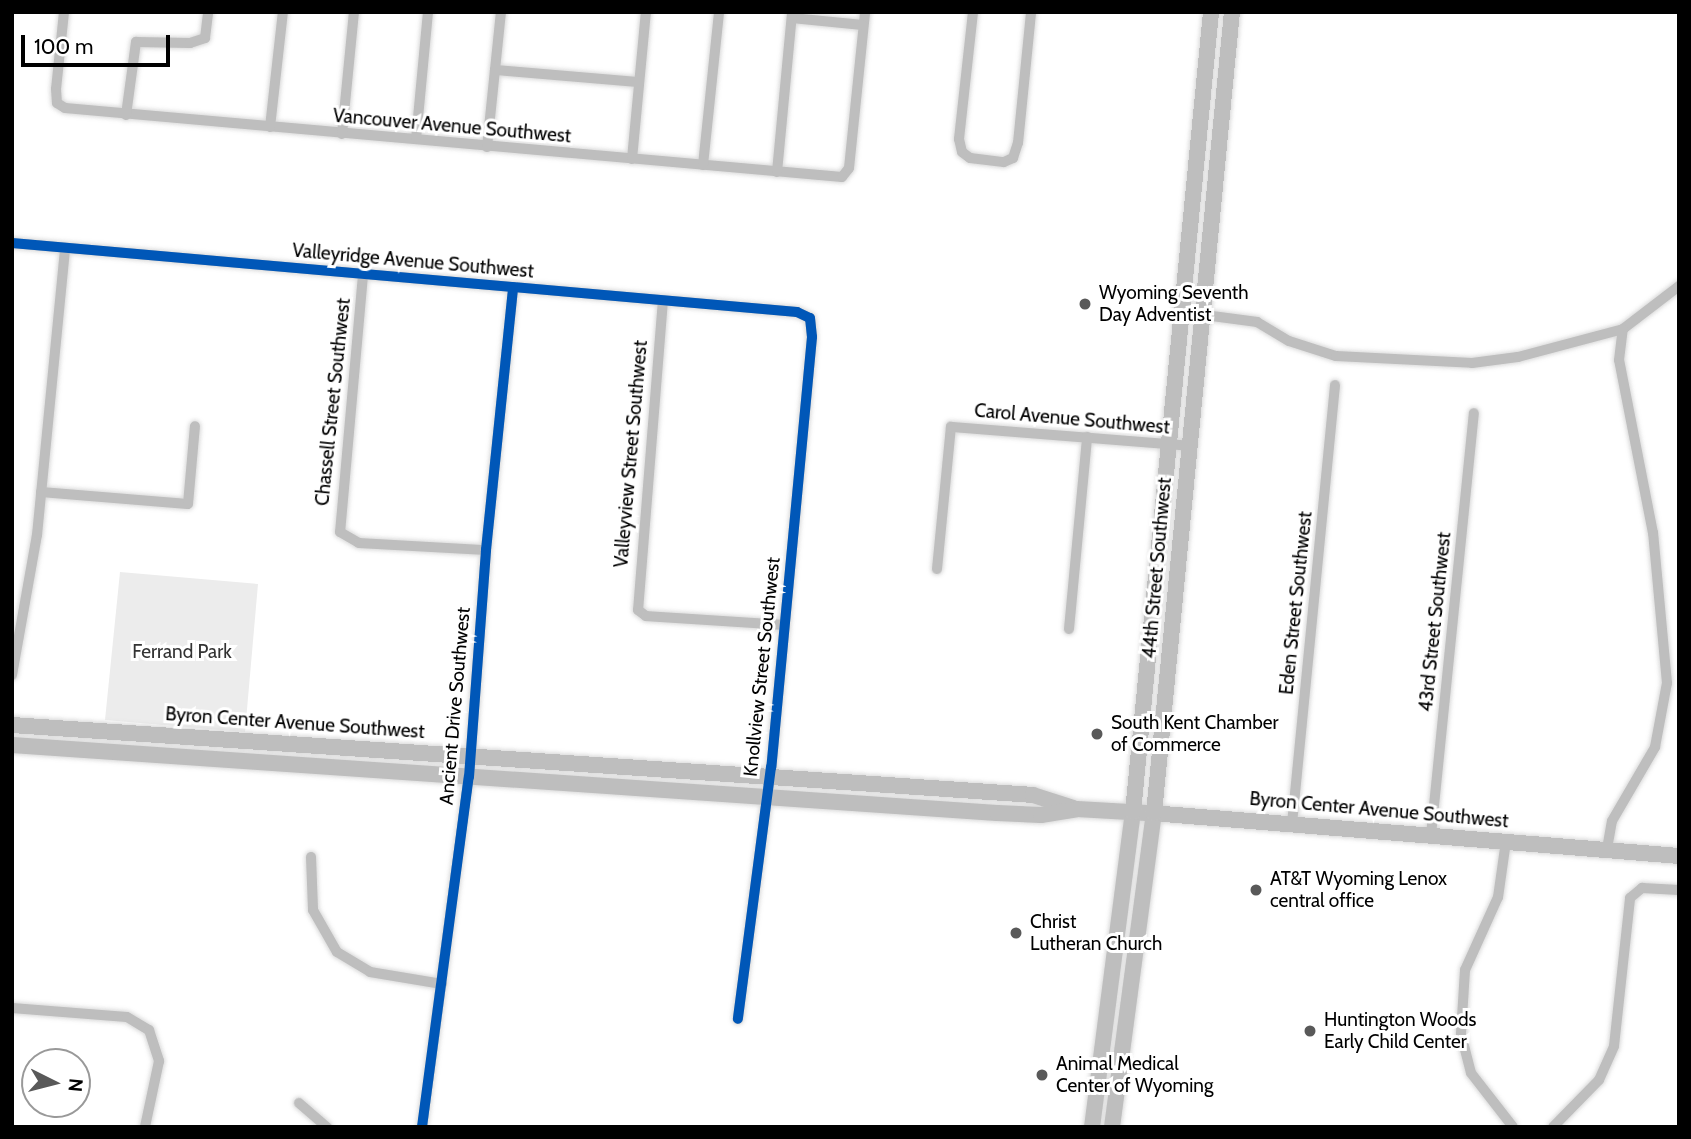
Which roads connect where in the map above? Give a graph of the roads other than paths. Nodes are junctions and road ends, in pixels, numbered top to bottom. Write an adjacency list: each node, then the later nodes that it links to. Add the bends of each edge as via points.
1 (64, 12): 18 (street, Vancouver Avenue Southwest, via 57,103 65,108)
2 (208, 12): 18 (street, via 205,38 190,43 136,42)
3 (283, 12): 19 (street)
4 (354, 12): 20 (street)
5 (428, 12): 21 (street)
6 (501, 12): 16 (street)
7 (646, 12): 17 (street)
8 (718, 12): 24 (street)
9 (864, 12): 15 (street)
10 (973, 12): 11 (street, via 959,139 962,152 983,160 1013,158)
11 (1031, 12)
12 (1211, 12): 26 (main road, 44th Street Southwest)
13 (1232, 12): 27 (main road, 44th Street Southwest)
14 (792, 15): 15 (street); 25 (street)
15 (863, 25): 25 (street, Vancouver Avenue Southwest, via 845,176)
16 (495, 71): 17 (street); 22 (street)
17 (638, 82): 23 (street)
18 (126, 115): 19 (street, Vancouver Avenue Southwest)
19 (271, 127): 20 (street, Vancouver Avenue Southwest)
20 (342, 134): 21 (street, Vancouver Avenue Southwest)
21 (416, 139): 22 (street, Vancouver Avenue Southwest)
22 (487, 147): 23 (street, Vancouver Avenue Southwest)
23 (632, 159): 24 (street, Vancouver Avenue Southwest)
24 (703, 165): 25 (street, Vancouver Avenue Southwest)
25 (777, 172)
26 (1195, 191): 27 (main road); 34 (main road, 44th Street Southwest)
27 (1214, 200): 35 (main road, 44th Street Southwest)
28 (12, 243): 29 (street, Valleyridge Avenue Southwest)
29 (65, 248): 30 (street, Valleyridge Avenue Southwest); 44 (street)
30 (363, 275): 32 (street, Valleyridge Avenue Southwest); 45 (street, Chassell Street Southwest, via 340,532 359,542)
31 (1679, 286): 37 (street)
32 (513, 287): 33 (street, Valleyridge Avenue Southwest); 45 (street, Ancient Drive Southwest)
33 (663, 300): 36 (street, Valleyridge Avenue Southwest, via 797,312); 47 (street, Valleyview Street Southwest, via 638,610 646,616)
34 (1182, 312): 35 (street); 42 (main road, 44th Street Southwest)
35 (1203, 315): 37 (street, via 1257,323 1289,341 1336,356 1450,364 1518,357); 43 (main road, 44th Street Southwest)
36 (810, 318): 47 (street, Knollview Street Southwest, via 812,337)
37 (1623, 329): 62 (street, via 1619,360 1653,533 1667,684 1655,747 1612,821)
38 (1335, 385): 59 (street, Eden Street Southwest)
39 (1474, 413): 60 (street, 43rd Street Southwest)
40 (195, 426): 44 (street, via 188,504)
41 (1087, 438): 42 (street, Carol Avenue Southwest); 46 (street, Carol Avenue Southwest, via 951,427); 48 (street)
42 (1170, 444): 43 (street, Carol Avenue Southwest); 57 (main road, 44th Street Southwest)
43 (1190, 446): 58 (main road, 44th Street Southwest)
44 (41, 492): 49 (street)
45 (486, 550): 52 (street, Ancient Drive Southwest)
46 (937, 569)
47 (784, 625): 54 (street, Knollview Street Southwest)
48 (1069, 629)
49 (12, 675)
50 (12, 725): 52 (main road, Byron Center Avenue Southwest)
51 (12, 745): 53 (main road, Byron Center Avenue Southwest)
52 (468, 756): 53 (street, Ancient Drive Southwest); 54 (main road, Byron Center Avenue Southwest)
53 (469, 777): 55 (main road, Byron Center Avenue Southwest); 66 (street, Ancient Drive Southwest)
54 (769, 777): 55 (street, Knollview Street Southwest); 56 (main road, Byron Center Avenue Southwest, via 1039,796)
55 (766, 797): 56 (main road, Byron Center Avenue Southwest, via 1036,815); 68 (street, Knollview Street Southwest)
56 (1077, 809): 57 (main road, Byron Center Avenue Southwest)
57 (1133, 812): 58 (main road, Byron Center Avenue Southwest); 73 (main road, 44th Street Southwest)
58 (1154, 813): 59 (main road, Byron Center Avenue Southwest); 74 (main road, 44th Street Southwest)
59 (1292, 824): 60 (main road, Byron Center Avenue Southwest)
60 (1431, 835): 61 (main road, Byron Center Avenue Southwest)
61 (1506, 841): 62 (main road, Byron Center Avenue Southwest); 75 (street, via 1498,897 1465,970 1461,1034 1471,1073)
62 (1607, 849): 63 (main road, Byron Center Avenue Southwest)
63 (1679, 856)
64 (311, 857): 66 (street, via 313,910 337,952 370,972)
65 (1679, 890): 76 (street, via 1642,888 1630,898 1614,1046 1599,1080)
66 (442, 984): 72 (street, Ancient Drive Southwest)
67 (12, 1008): 70 (street, via 127,1017 149,1030 159,1061)
68 (738, 1019)
69 (299, 1103): 71 (street)
70 (145, 1127)
71 (327, 1127)
72 (422, 1127)
73 (1092, 1127)
74 (1112, 1127)
75 (1513, 1127)
76 (1553, 1127)

